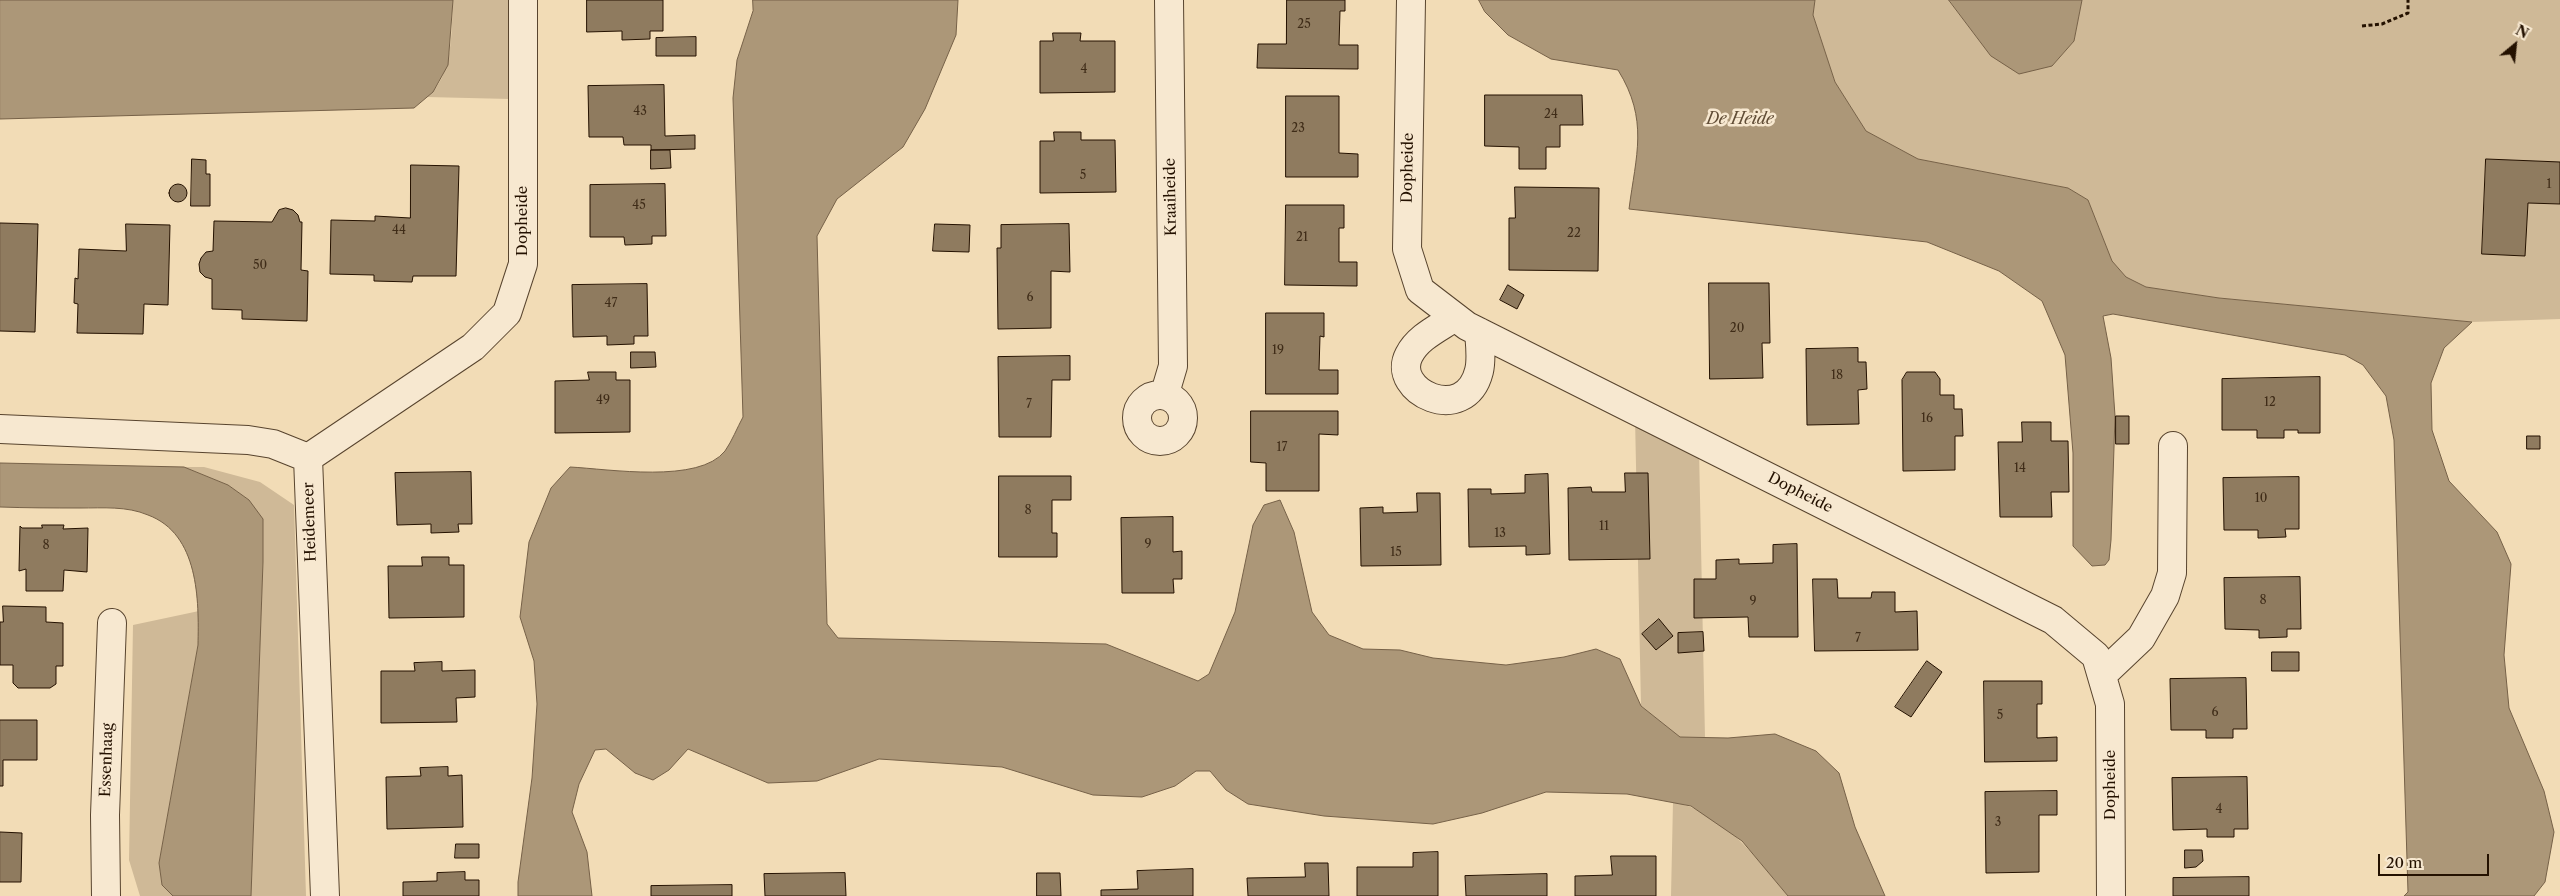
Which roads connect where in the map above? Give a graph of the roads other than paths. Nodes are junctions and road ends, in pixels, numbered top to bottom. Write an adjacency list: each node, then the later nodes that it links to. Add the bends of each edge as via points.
1 (523, 0): 9 (street, Dopheide, via 523,264 508,313 473,347)
2 (1169, 0): 6 (street, Kraaiheide, via 1173,366)
3 (1411, 0): 4 (street, Dopheide, via 1407,250 1420,290)
4 (1455, 317): 5 (street, Dopheide); 5 (street, via 1417,342 1407,357 1407,375 1418,392 1438,400 1458,399 1472,388 1479,370)
5 (1479, 332): 11 (street, Dopheide, via 2053,620 2096,656)
6 (1165, 394)
7 (0, 430): 9 (street, via 248,440 274,444)
8 (2173, 446): 11 (street, via 2172,573 2165,596 2141,638)
9 (308, 458): 13 (street, Heidemeer)
10 (112, 623): 12 (street, Essenhaag, via 105,815)
11 (2102, 675): 14 (street, Dopheide, via 2110,704)
12 (106, 896)
13 (325, 896)
14 (2111, 896)

